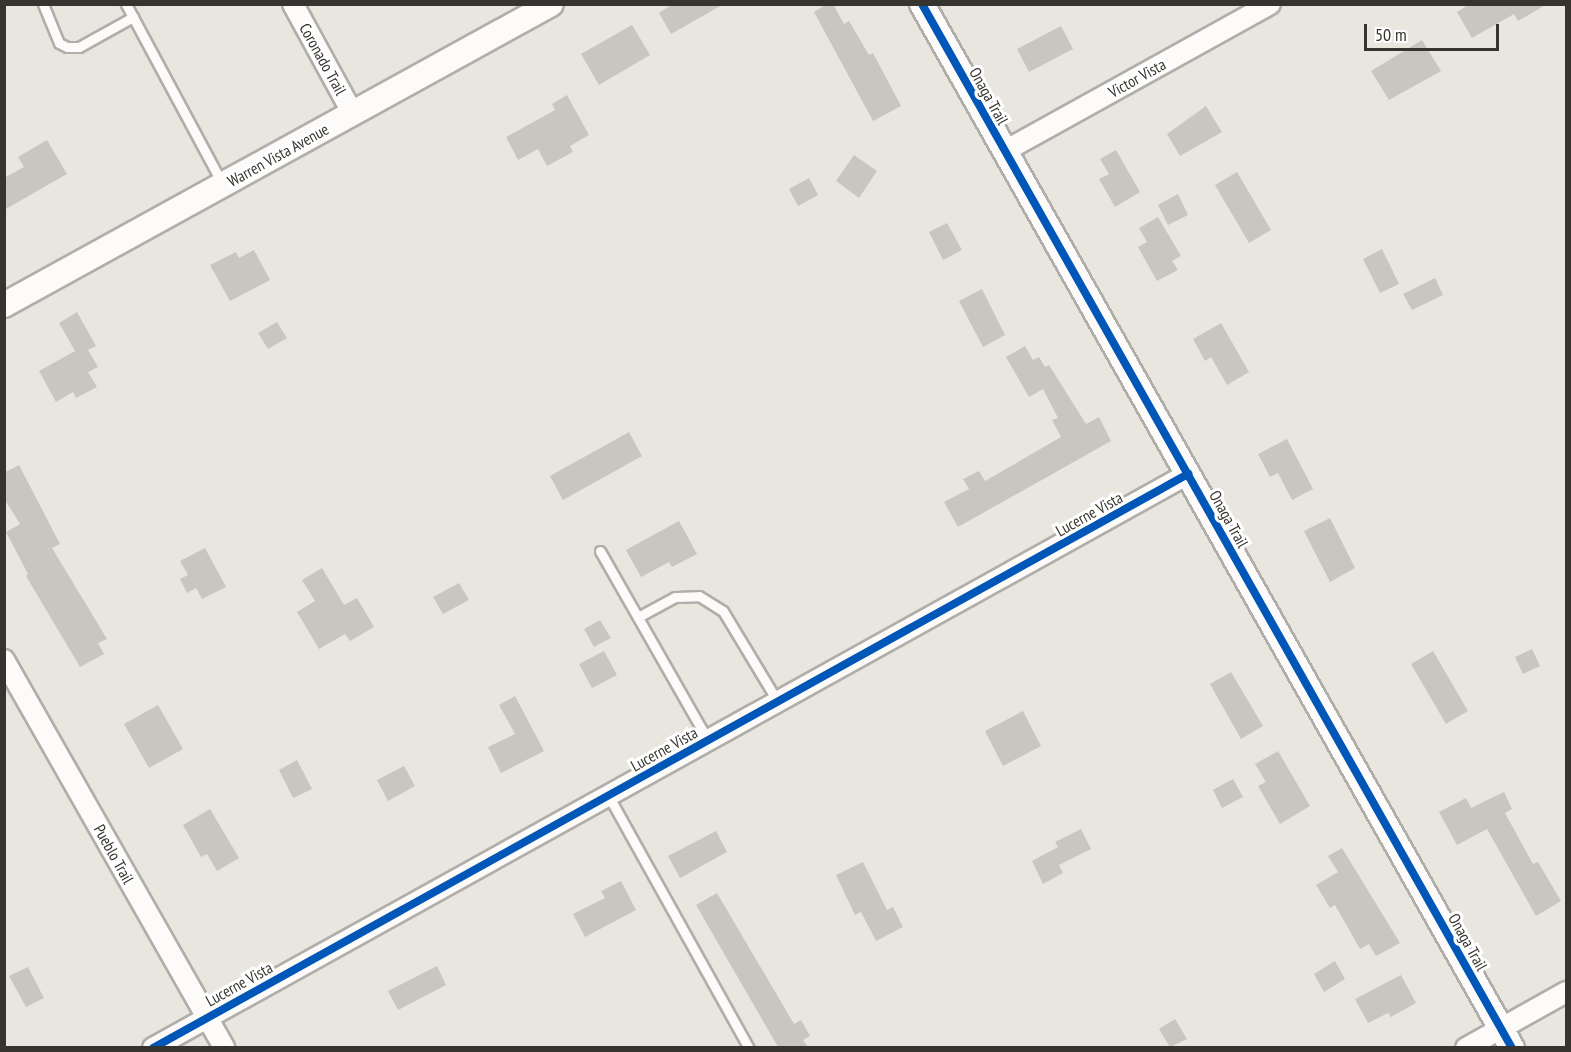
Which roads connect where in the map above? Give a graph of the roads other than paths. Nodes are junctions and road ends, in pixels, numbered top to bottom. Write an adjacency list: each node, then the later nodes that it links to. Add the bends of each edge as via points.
1 (43, 4): 7 (lane, via 59,43 67,47 79,46)
2 (126, 4): 7 (lane)
3 (292, 4): 8 (street, Coronado Trail)
4 (551, 4): 8 (street, Warren Vista Avenue)
5 (922, 4): 9 (street, Onaga Trail)
6 (1270, 4): 9 (street, Victor Vista)
7 (133, 17): 10 (lane)
8 (352, 114): 10 (street, Warren Vista Avenue)
9 (1005, 151): 12 (street, Onaga Trail)
10 (223, 185): 11 (street, Warren Vista Avenue)
11 (4, 305)
12 (1188, 474): 16 (street, Lucerne Vista); 21 (street, Onaga Trail)
13 (600, 551): 14 (lane)
14 (638, 617): 16 (lane, via 675,597 699,596 723,611); 17 (lane)
15 (4, 660): 20 (street, Pueblo Trail)
16 (778, 702): 17 (street, Lucerne Vista)
17 (708, 740): 18 (street, Lucerne Vista)
18 (608, 795): 20 (street, Lucerne Vista); 24 (lane)
19 (1566, 992): 21 (street)
20 (207, 1018): 22 (street, Lucerne Vista); 23 (street, Pueblo Trail)
21 (1506, 1038): 25 (street)
22 (153, 1047)
23 (224, 1047)
24 (749, 1047)
25 (1466, 1047)

